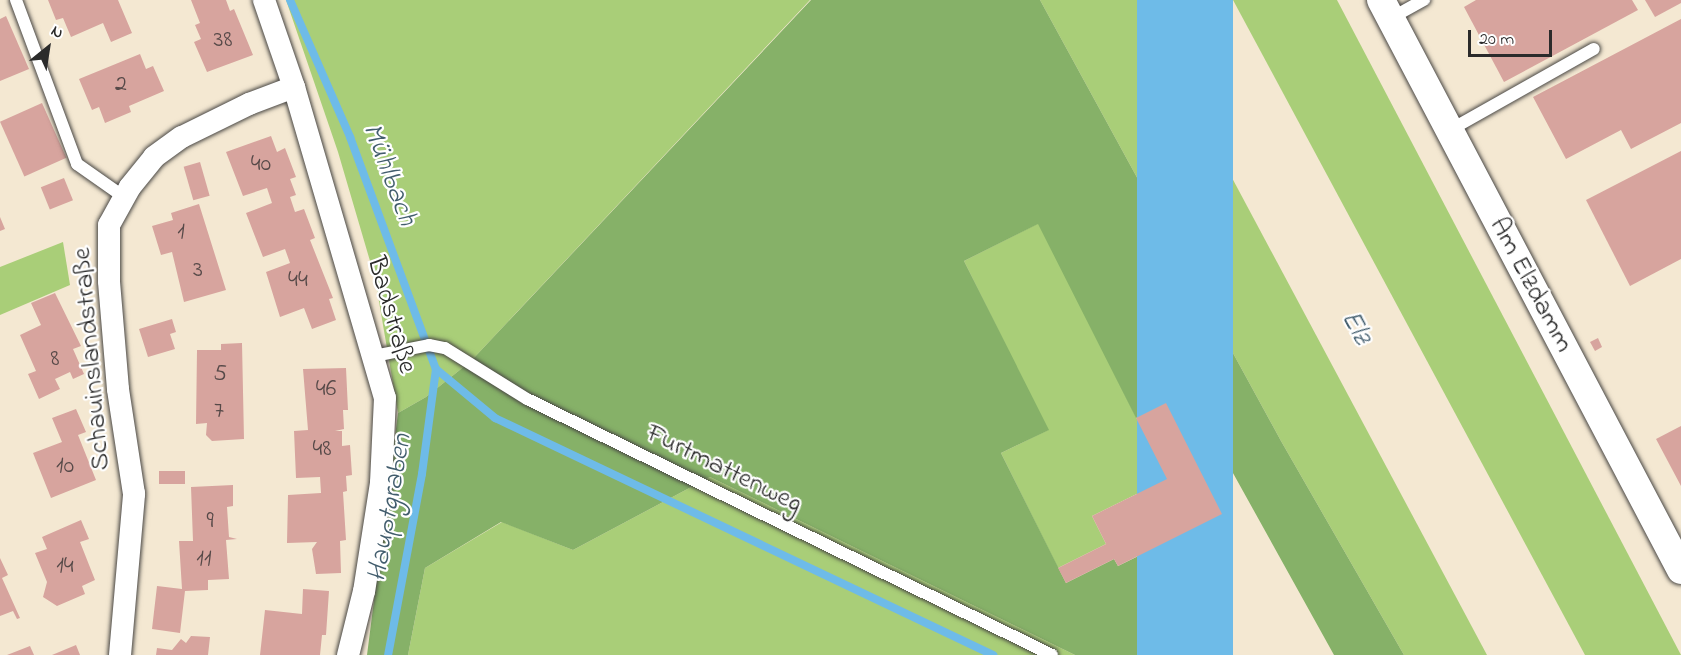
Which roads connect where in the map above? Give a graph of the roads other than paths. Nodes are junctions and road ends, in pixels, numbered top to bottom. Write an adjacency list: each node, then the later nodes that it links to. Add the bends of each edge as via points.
1 (16, 0): 8 (lane, via 77,164)
2 (264, 0): 6 (street, Badstraße)
3 (1424, 0): 4 (lane)
4 (1386, 9): 7 (street, Am Elzdamm)
5 (1594, 49): 7 (lane)
6 (294, 87): 8 (street, Schauinslandstraße, via 183,137 154,157); 9 (street, Badstraße)
7 (1450, 130): 10 (street, Am Elzdamm)
8 (124, 197): 11 (street, Schauinslandstraße, via 109,225 109,281 118,389 134,494)
9 (385, 353): 12 (street, Badstraße, via 381,483 364,591); 13 (lane, Furtmattenweg, via 429,345 462,357 527,399)
10 (1681, 570)
11 (120, 655)
12 (348, 655)
13 (1052, 655)

